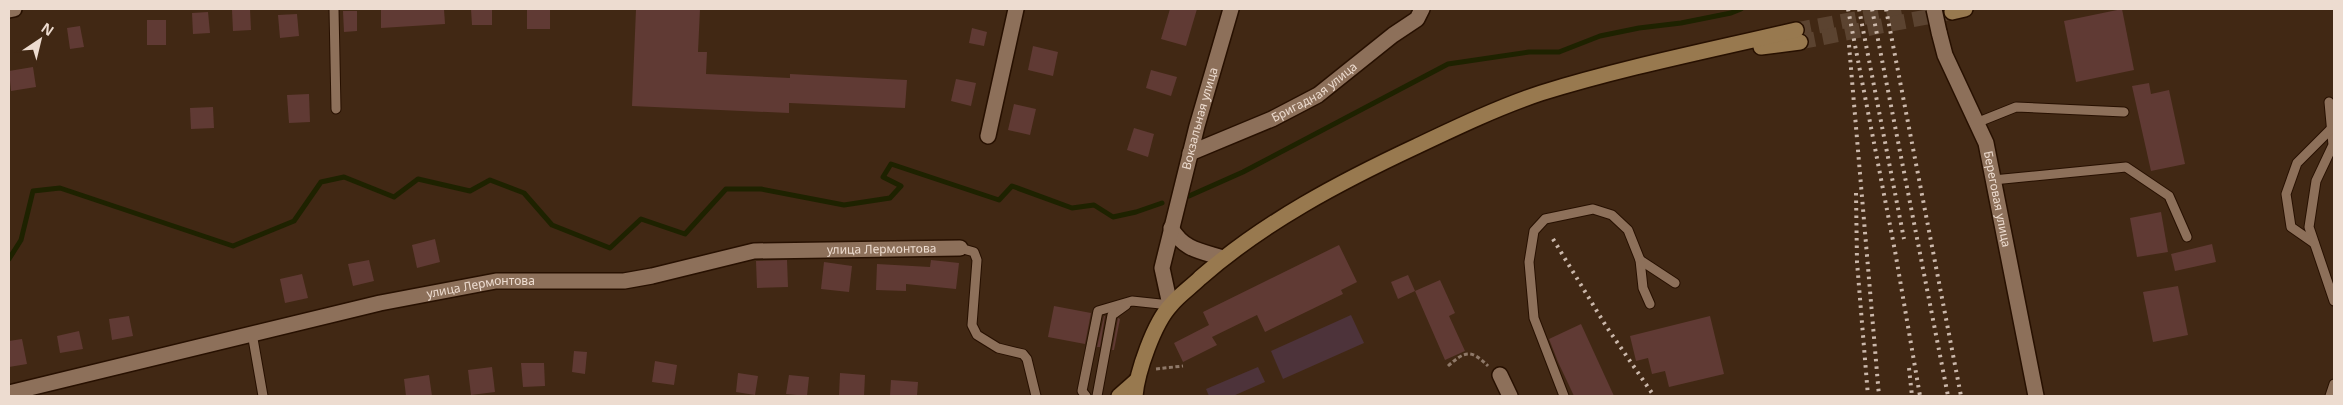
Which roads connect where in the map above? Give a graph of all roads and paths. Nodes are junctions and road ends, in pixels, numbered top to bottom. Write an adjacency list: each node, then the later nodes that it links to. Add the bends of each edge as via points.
1 (14, 9): 7 (street)
2 (334, 9): 10 (lane)
3 (1016, 9): 14 (street)
4 (1231, 9): 15 (street, Вокзальная улица)
5 (1422, 9): 15 (street, Бригадная улица, via 1417,19 1318,95 1272,119)
6 (1934, 9): 12 (street, Береговая улица, bridge, via 1945,55)
7 (9, 10)
8 (1798, 36): 21 (main road, via 1646,64 1540,94 1450,130 1354,176 1287,214)
9 (2329, 102): 13 (lane)
10 (336, 108)
11 (2124, 112): 12 (lane, via 2016,107)
12 (1976, 123): 16 (street, Береговая улица, via 1986,143)
13 (2331, 129): 19 (lane, via 2333,145 2316,181 2308,227); 19 (lane, via 2297,163 2286,194 2291,227)
14 (988, 136)
15 (1190, 153): 17 (street, Вокзальная улица)
16 (1993, 180): 18 (lane, via 2126,167 2169,196); 42 (street, Береговая улица)
17 (1171, 228): 21 (street, via 1179,242); 27 (street, Вокзальная улица, via 1162,268)
18 (2187, 237)
19 (2314, 243): 25 (lane)
20 (960, 248): 28 (street, улица Лермонтова, via 754,251 624,281 496,282 380,303); 36 (lane, via 974,252 977,260 972,325 977,335 998,348 1023,354)
21 (1223, 258): 27 (main road)
22 (1640, 260): 23 (lane); 26 (lane, via 1643,288); 41 (lane, via 1628,230 1612,215 1592,209 1545,219 1534,231 1529,262 1534,318)
23 (1675, 283)
24 (1132, 301): 27 (lane); 37 (lane, via 1098,311 1082,391); 38 (lane, via 1112,315)
25 (2334, 301)
26 (1650, 304)
27 (1170, 305): 32 (main road, via 1149,347)
28 (252, 334): 34 (street, улица Лермонтова); 35 (lane)
29 (1183, 366): 32 (path)
30 (1448, 366): 31 (path, via 1462,354 1470,354 1478,356)
31 (1500, 375): 40 (street)
32 (1137, 383): 39 (main road)
33 (2334, 384): 43 (lane)
34 (9, 392)
35 (263, 396)
36 (1036, 396)
37 (1086, 396)
38 (1096, 396)
39 (1119, 396)
40 (1510, 396)
41 (1564, 396)
42 (2036, 396)
43 (2330, 396)

